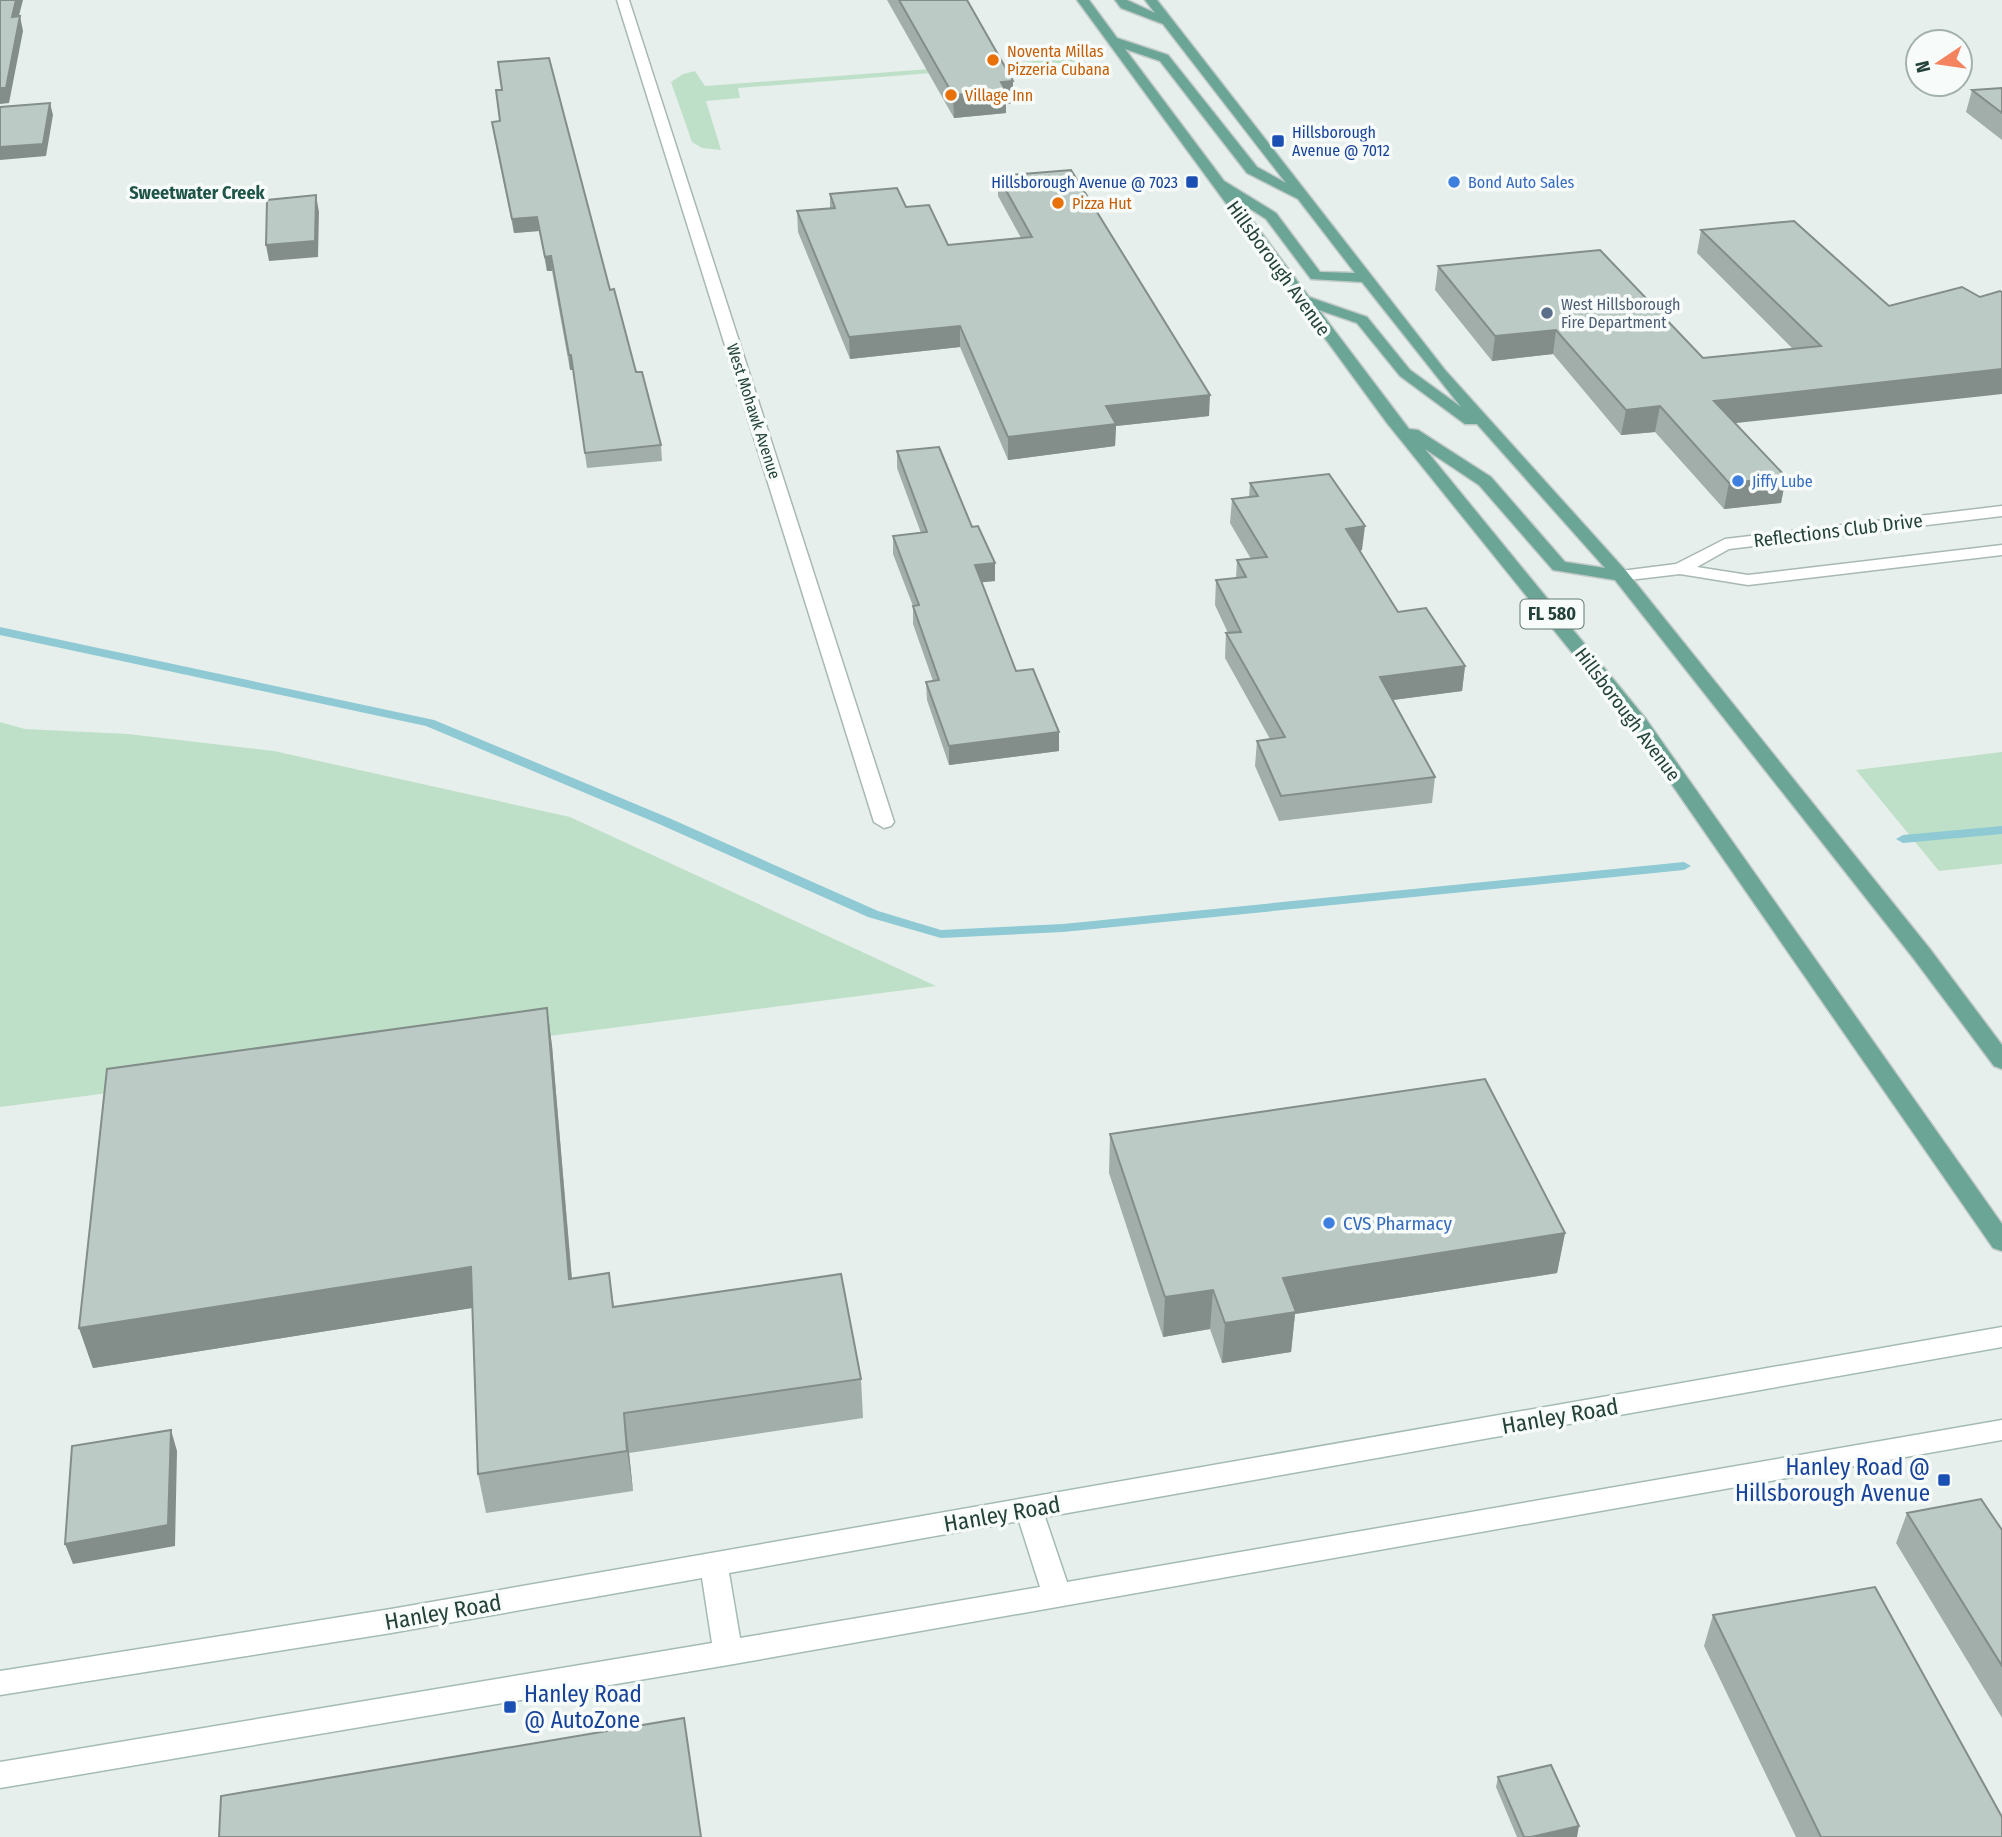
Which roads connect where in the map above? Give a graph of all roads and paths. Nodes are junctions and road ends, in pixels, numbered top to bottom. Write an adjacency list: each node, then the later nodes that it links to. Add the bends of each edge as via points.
1 (623, 0): 17 (street, West Mohawk Avenue)
2 (1083, 0): 6 (main road, Hillsborough Avenue / FL 580)
3 (1121, 0): 5 (main road, via 1125,6)
4 (1151, 0): 5 (main road)
5 (1167, 20): 8 (main road)
6 (1112, 40): 7 (main road, Hillsborough Avenue / FL 580); 8 (main road, via 1164,58 1252,170)
7 (1213, 178): 9 (main road, via 1271,216 1316,276); 10 (main road, Hillsborough Avenue / FL 580)
8 (1306, 199): 9 (main road)
9 (1367, 278): 12 (main road, via 1440,373)
10 (1302, 299): 11 (main road, Hillsborough Avenue / FL 580); 12 (main road, via 1362,320 1405,373)
11 (1393, 420): 16 (main road, via 1485,481 1559,566); 19 (main road, Hillsborough Avenue / FL 580, via 1639,723)
12 (1504, 444): 16 (main road)
13 (2002, 511): 15 (street, Reflections Club Drive, via 1725,544)
14 (2002, 550): 15 (street, Reflections Club Drive, via 1748,580)
15 (1680, 569): 16 (street, Reflections Club Drive)
16 (1621, 576): 18 (main road)
17 (884, 822)
18 (2002, 1061)
19 (2002, 1242)
20 (2002, 1337): 22 (street, Hanley Road)
21 (2002, 1430): 24 (street)
22 (1029, 1508): 23 (street, Hanley Road); 24 (street)
23 (714, 1564): 25 (street); 26 (street, Hanley Road, via 240,1647)
24 (1056, 1595): 25 (street)
25 (728, 1653): 27 (street)
26 (0, 1683)
27 (0, 1774)

